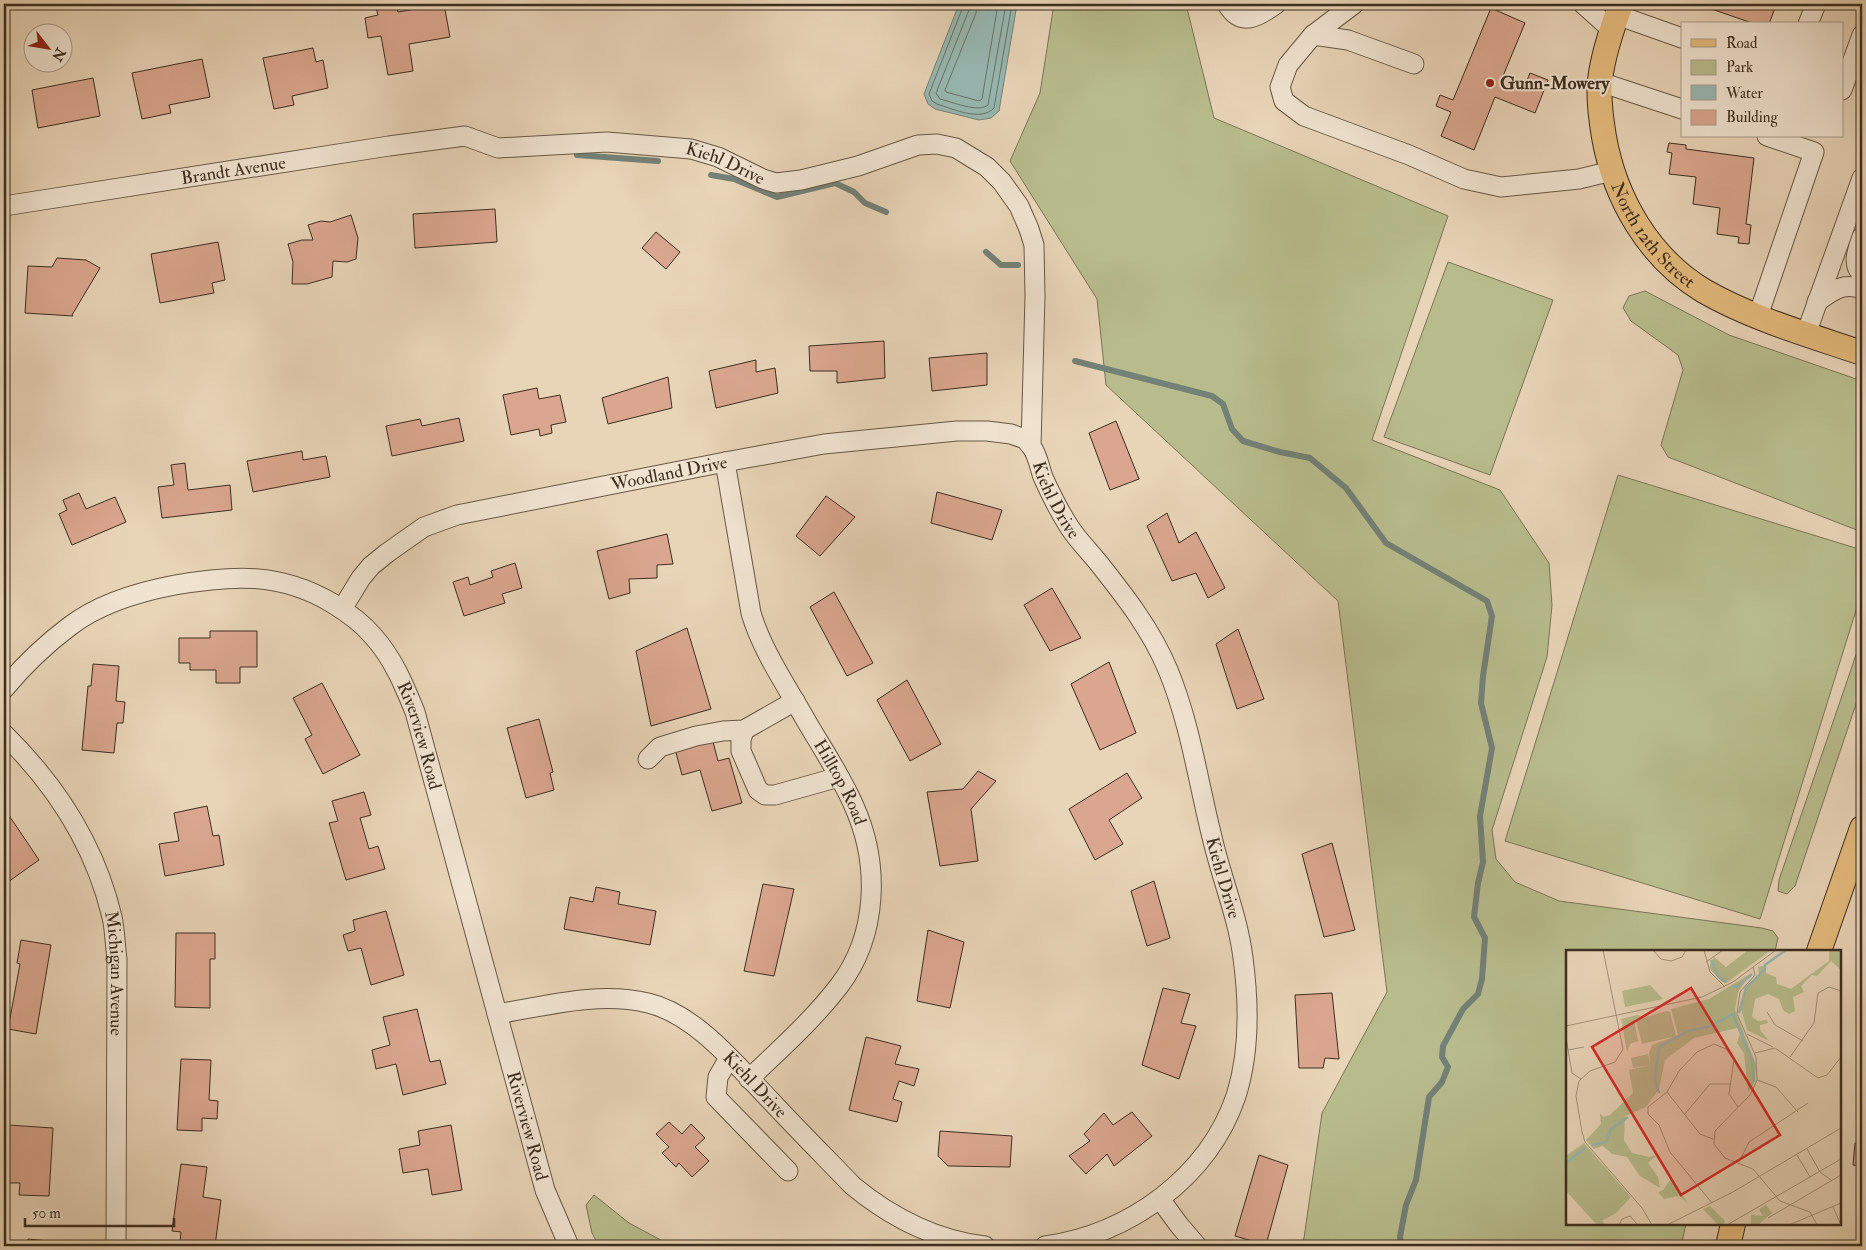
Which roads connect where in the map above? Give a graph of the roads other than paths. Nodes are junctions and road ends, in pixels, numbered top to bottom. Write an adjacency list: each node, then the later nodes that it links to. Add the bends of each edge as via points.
1 (1227, 4): 2 (street, via 1239,18 1262,14)
2 (1276, 4)
3 (1354, 4): 8 (street)
4 (1584, 4): 6 (street)
5 (1816, 4): 7 (street)
6 (1616, 16): 10 (street); 12 (main road, North 12th Street)
7 (1809, 22)
8 (1313, 35): 11 (street, via 1348,40); 17 (street, via 1288,65 1280,87 1284,101 1304,116 1464,179 1500,187 1580,179)
9 (1862, 35): 13 (street)
10 (1681, 38)
11 (1414, 64)
12 (1600, 82): 14 (street); 17 (main road, North 12th Street, via 1602,124)
13 (1844, 84)
14 (1681, 109)
15 (465, 136): 19 (street, Brandt Avenue); 27 (street, Kiehl Drive, via 498,148 607,142 691,149 718,157 776,183 858,166 918,145 956,148 987,167 1002,182 1030,229 1034,245 1035,296)
16 (1773, 138): 24 (street, via 1814,152)
17 (1612, 171): 24 (main road, North 12th Street, via 1628,210 1666,262 1703,290)
18 (1862, 178): 23 (street)
19 (4, 206)
20 (1862, 237): 21 (street, via 1855,262)
21 (1862, 274)
22 (1862, 289): 23 (street, via 1843,286)
23 (1818, 302): 25 (street)
24 (1758, 316): 25 (main road, North 12th Street)
25 (1806, 334): 26 (main road, North 12th Street)
26 (1862, 353)
27 (1031, 446): 28 (street, Woodland Drive, via 1011,434 957,432 824,444); 42 (street, Kiehl Drive, via 1037,454 1053,502 1138,614 1167,669 1188,733 1243,958 1248,1020 1236,1097 1212,1143 1193,1168)
28 (725, 462): 29 (street, Woodland Drive, via 457,514 424,527 386,553 371,566); 31 (street, Hilltop Road, via 751,613 776,669)
29 (342, 609): 30 (street, Riverview Road, via 315,593 265,578 201,580 148,590 99,609 70,626); 38 (street, Riverview Road, via 373,635 385,650 399,673 415,712)
30 (4, 689)
31 (795, 700): 32 (street); 35 (street, Hilltop Road)
32 (744, 730): 34 (street, via 696,736 660,747); 35 (street, via 741,751 758,790 765,795)
33 (4, 734): 44 (street, Michigan Avenue, via 42,774 81,832 102,882 112,918 117,959)
34 (648, 759)
35 (839, 778): 40 (street, Hilltop Road, via 854,806 870,859 872,887 864,937 839,986 795,1035)
36 (1862, 828): 37 (main road)
37 (1819, 950)
38 (497, 1014): 39 (street, Kiehl Drive, via 590,999 648,1002 692,1024); 45 (street, Riverview Road, via 545,1190)
39 (729, 1058): 40 (street, Kiehl Drive); 41 (street, via 718,1076 716,1097)
40 (749, 1078): 46 (street, Kiehl Drive, via 853,1186 872,1201 914,1227)
41 (788, 1171)
42 (1160, 1199): 47 (street, Kiehl Drive, via 1134,1217 1104,1231); 48 (street)
43 (1733, 1225): 49 (main road)
44 (116, 1246)
45 (569, 1246)
46 (975, 1246)
47 (1045, 1246)
48 (1197, 1246)
49 (1728, 1246)

